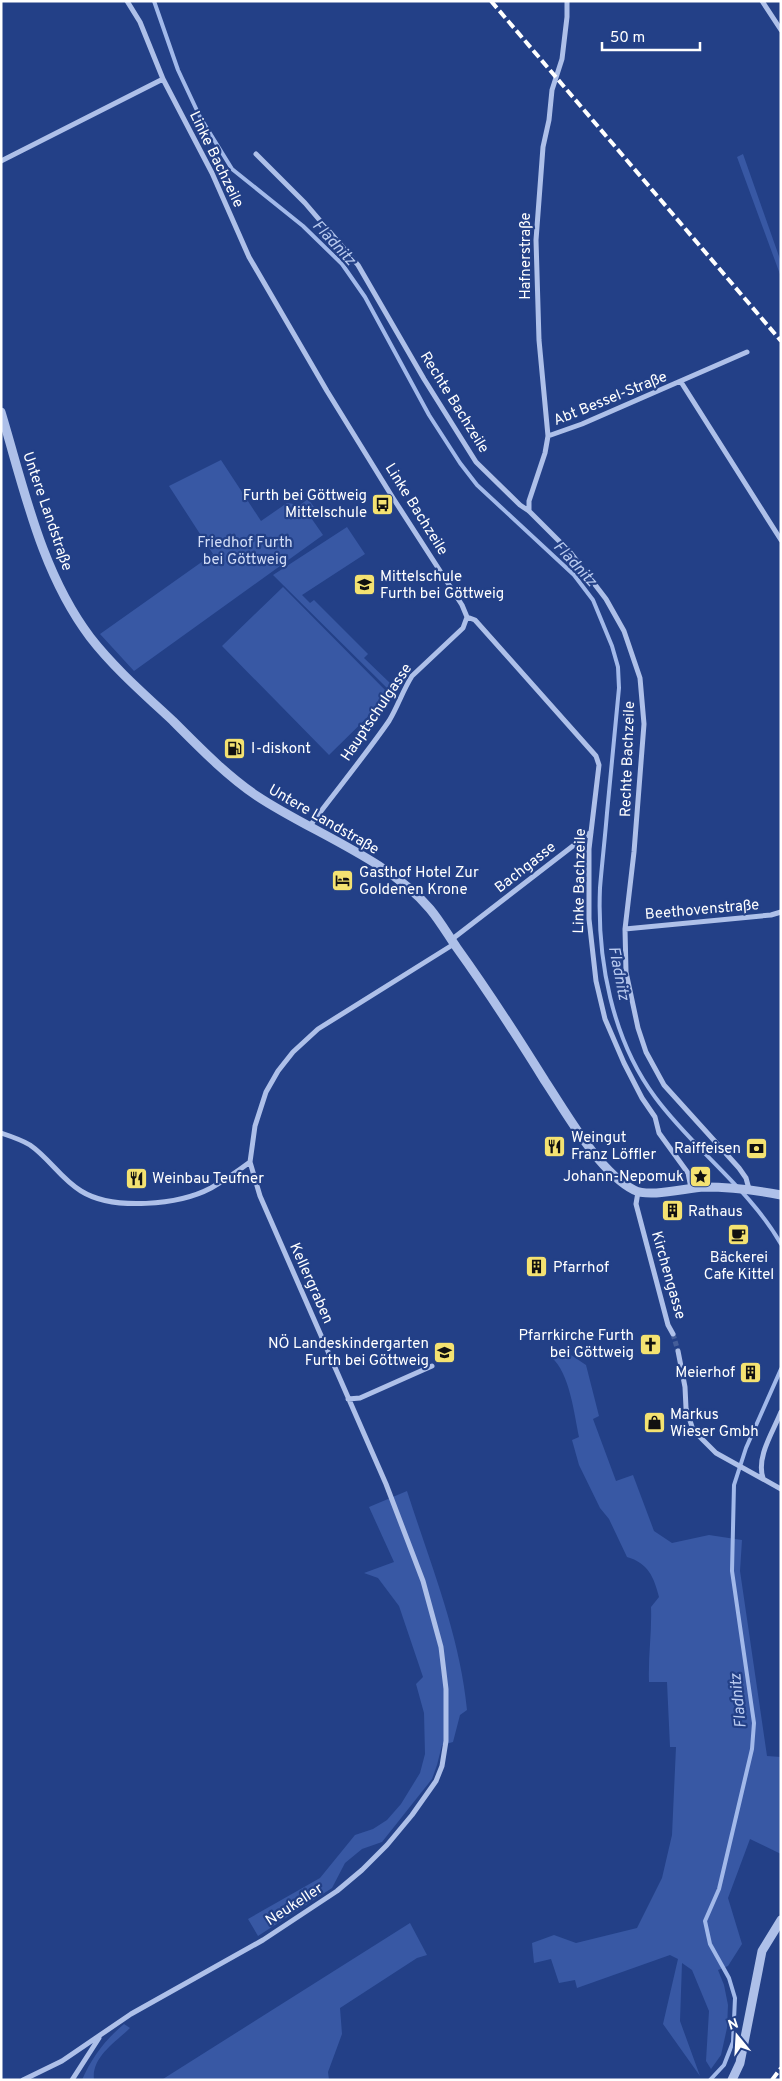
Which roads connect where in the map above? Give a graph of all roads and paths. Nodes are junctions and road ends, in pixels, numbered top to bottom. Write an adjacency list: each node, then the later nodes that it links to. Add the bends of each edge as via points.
1 (127, 1): 5 (street, Linke Bachzeile, via 140,22)
2 (567, 1): 11 (street, Hafnerstraße, via 562,59 552,90 543,147 536,240 540,347)
3 (762, 1): 4 (street)
4 (781, 30)
5 (163, 79): 7 (street); 14 (street, Linke Bachzeile, via 212,173 249,257 327,391)
6 (256, 154): 12 (street, Rechte Bachzeile, via 346,250 370,284 476,462)
7 (1, 161)
8 (747, 352): 9 (street, Abt Bessel-Straße)
9 (681, 382): 11 (street, Abt Bessel-Straße); 13 (street, Abt Bessel-Straße)
10 (1, 412): 15 (street, Untere Landstraße, via 54,576 89,635 119,670 214,760 256,795)
11 (548, 436): 12 (street, Hafnerstraße)
12 (529, 511): 18 (street, Rechte Bachzeile, via 575,559 606,598 624,630 640,678 644,724 642,759)
13 (781, 540)
14 (467, 617): 15 (street, Hauptschulgasse, via 463,628 412,676 388,722); 16 (street, Linke Bachzeile, via 475,620 596,756 599,765)
15 (309, 827): 19 (street, Untere Landstraße, via 403,882 432,912)
16 (591, 832): 19 (street, Bachgasse); 22 (street, Linke Bachzeile, via 589,919 600,1002 633,1083 654,1117 659,1133 688,1173)
17 (781, 912): 18 (street, Beethovenstraße)
18 (625, 929): 23 (street, Rechte Bachzeile, via 629,991 651,1064 664,1085 739,1168)
19 (453, 942): 21 (street, Kellergraben, via 318,1029 293,1052 266,1092 255,1126); 24 (street, Untere Landstraße, via 488,990 573,1123 605,1166 622,1183)
20 (1, 1133): 21 (street, via 30,1145 82,1191 97,1199 124,1203 174,1200 210,1188)
21 (250, 1162): 29 (street, Kellergraben, via 260,1196)
22 (691, 1188): 23 (street); 24 (street)
23 (749, 1189): 25 (street)
24 (638, 1192): 26 (street, Kirchengasse, via 636,1204)
25 (781, 1195)
26 (673, 1334)
27 (678, 1350): 31 (street, via 686,1387 686,1408 693,1430 716,1453)
28 (432, 1366): 29 (street, via 360,1398)
29 (348, 1399): 33 (street, Kellergraben, via 386,1484 423,1581 441,1646 446,1689)
30 (781, 1412): 31 (street, via 761,1460)
31 (763, 1478): 32 (street)
32 (781, 1488)
33 (446, 1741): 35 (street, Neukeller, via 436,1782 387,1845 362,1870 337,1891 263,1940)
34 (781, 1920): 38 (street, via 762,1951 740,2063)
35 (101, 2034): 36 (street, Neukeller, via 62,2061); 37 (street, Neukeller)
36 (23, 2080)
37 (72, 2080)
38 (732, 2080)

